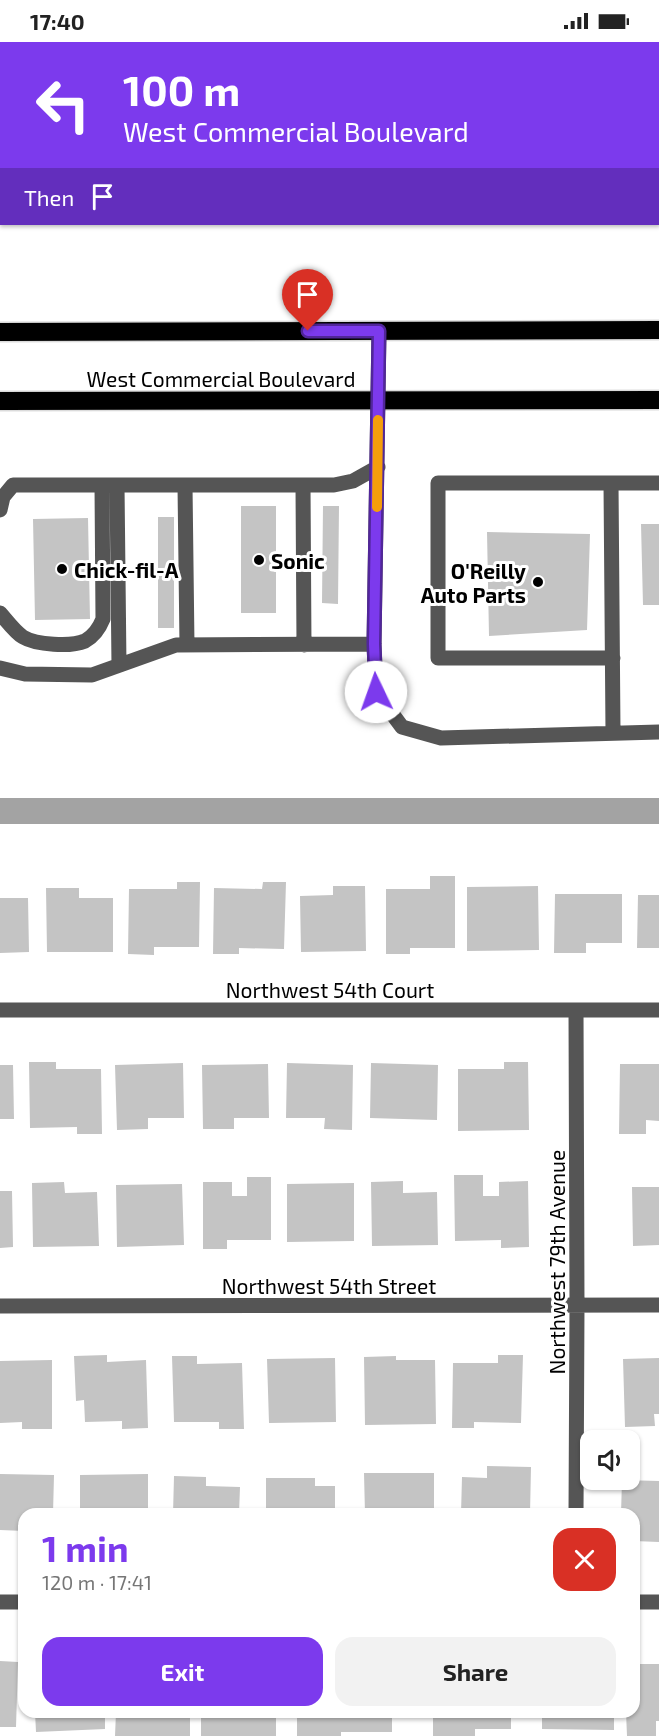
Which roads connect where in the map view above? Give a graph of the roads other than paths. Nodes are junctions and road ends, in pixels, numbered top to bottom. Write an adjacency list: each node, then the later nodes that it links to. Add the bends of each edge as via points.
1 (659, 330): 2 (highway)
2 (379, 331): 3 (highway); 4 (street)
3 (0, 332)
4 (378, 399): 5 (highway, West Commercial Boulevard); 6 (highway, West Commercial Boulevard); 7 (street)
5 (659, 400)
6 (0, 401)
7 (378, 467): 12 (street, via 353,481); 15 (street)
8 (612, 483): 9 (street); 19 (street); 19 (street, via 438,483 438,658)
9 (659, 483)
10 (109, 485): 11 (street); 13 (street, via 14,485 3,497); 14 (street, via 103,620 99,630 70,644 40,643 22,636); 20 (street)
11 (185, 485): 12 (street); 16 (street)
12 (303, 485): 17 (street)
13 (0, 510)
14 (0, 613)
15 (374, 644): 17 (street); 22 (street, via 376,692 402,727 441,738)
16 (187, 645): 17 (street); 20 (street, via 176,645)
17 (304, 645)
18 (0, 656): 21 (street)
19 (613, 658): 22 (street)
20 (119, 665): 21 (street, via 92,675 25,674)
21 (0, 668)
22 (613, 732): 23 (street)
23 (659, 732)
24 (0, 1010): 25 (street, Northwest 54th Court)
25 (576, 1010): 26 (street, Northwest 54th Court); 29 (street, Northwest 79th Avenue)
26 (659, 1010)
27 (659, 1305): 29 (street, Northwest 54th Street)
28 (0, 1306): 29 (street, Northwest 54th Street)
29 (577, 1306): 30 (street, Northwest 79th Avenue)
30 (576, 1508)
31 (0, 1602): 32 (street)
32 (18, 1602)
33 (640, 1602): 34 (street)
34 (659, 1602)

